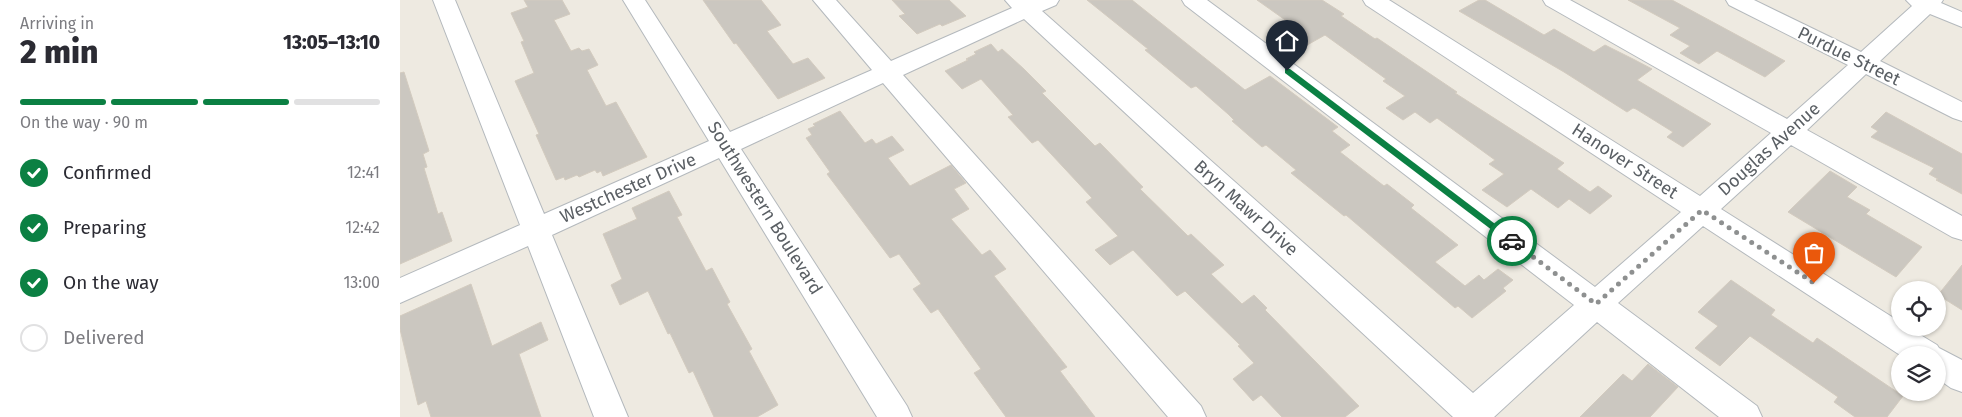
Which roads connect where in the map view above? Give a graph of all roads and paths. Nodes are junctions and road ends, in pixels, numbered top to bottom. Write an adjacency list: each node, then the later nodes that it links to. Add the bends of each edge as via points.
1 (444, 0): 17 (street)
2 (634, 0): 15 (street, Southwestern Boulevard)
3 (824, 0): 12 (street)
4 (1193, 0): 20 (street)
5 (1374, 0): 16 (street, Hanover Street)
6 (1554, 0): 14 (street)
7 (1737, 0): 11 (street, Purdue Street)
8 (1926, 2): 10 (street); 11 (street, Douglas Avenue)
9 (1030, 3): 12 (street, Westchester Drive); 24 (street, Bryn Mawr Drive)
10 (1962, 20)
11 (1863, 63): 13 (street, Purdue Street); 14 (street, Douglas Avenue)
12 (887, 72): 15 (street, Westchester Drive); 27 (street)
13 (1962, 112)
14 (1789, 132): 16 (street, Douglas Avenue); 18 (street)
15 (725, 145): 17 (street, Westchester Drive); 26 (street, Southwestern Boulevard)
16 (1702, 210): 20 (street, Douglas Avenue); 21 (street, Hanover Street)
17 (537, 229): 19 (street, Westchester Drive); 25 (street)
18 (1962, 229)
19 (400, 291)
20 (1596, 304): 24 (street, Douglas Avenue); 28 (street)
21 (1912, 346)
22 (1946, 367): 23 (street)
23 (1962, 378)
24 (1473, 416)
25 (611, 417)
26 (895, 417)
27 (1189, 417)
28 (1745, 417)

